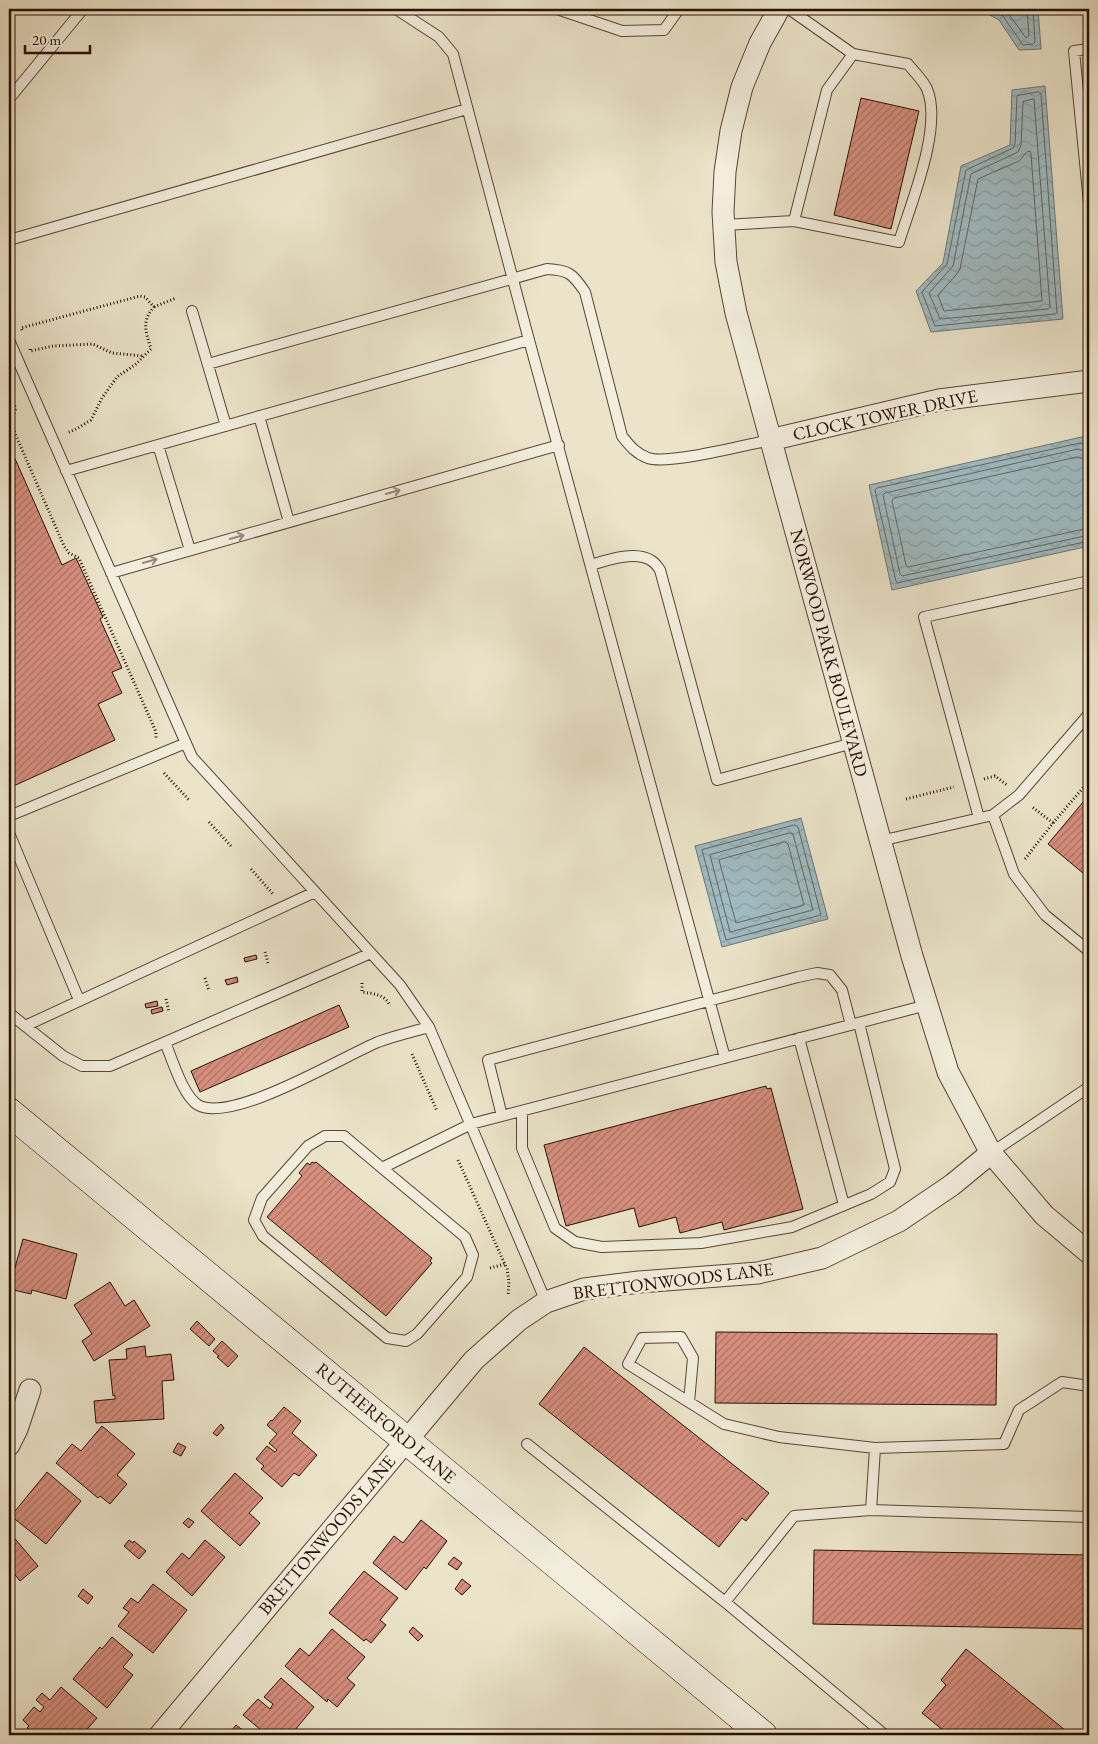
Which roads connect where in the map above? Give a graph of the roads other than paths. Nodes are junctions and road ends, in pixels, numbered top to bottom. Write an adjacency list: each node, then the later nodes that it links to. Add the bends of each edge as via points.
1 (83, 9): 8 (lane)
2 (396, 9): 9 (lane, via 439,36 452,54)
3 (557, 9): 4 (lane, via 622,31 664,30)
4 (679, 9)
5 (778, 10): 7 (lane); 12 (street, NORWOOD PARK BOULEVARD, via 760,43 742,88 731,131 725,172)
6 (1089, 49): 10 (lane, via 1074,51)
7 (853, 54): 11 (lane, via 827,90); 11 (lane, via 908,64 926,88 933,113 928,148 899,242)
8 (9, 99)
9 (467, 109): 13 (lane); 14 (lane)
10 (1089, 203)
11 (794, 221): 12 (lane)
12 (724, 225): 22 (street, NORWOOD PARK BOULEVARD, via 726,262 736,313)
13 (9, 240)
14 (514, 279): 17 (lane); 18 (lane); 22 (lane, via 547,269 563,270 576,279 585,292 622,436 633,451 650,459 671,460)
15 (192, 312): 18 (lane)
16 (9, 340): 25 (lane)
17 (529, 340): 20 (lane); 24 (lane)
18 (208, 364): 21 (lane)
19 (1089, 382): 22 (street, CLOCK TOWER DRIVE, via 939,400)
20 (259, 416): 21 (lane); 26 (lane)
21 (226, 426): 23 (lane)
22 (770, 440): 33 (street, NORWOOD PARK BOULEVARD)
23 (158, 445): 25 (lane); 27 (lane)
24 (559, 445): 26 (lane, one-way to 24); 28 (lane)
25 (66, 471): 29 (lane)
26 (289, 522): 27 (lane, one-way to 26)
27 (190, 550): 29 (lane, one-way to 27)
28 (591, 565): 33 (lane, via 633,556 650,560 660,570 717,780); 43 (lane)
29 (111, 572): 32 (lane)
30 (1089, 580): 36 (lane, via 924,617)
31 (1089, 714): 34 (lane, via 1019,795)
32 (186, 743): 35 (lane); 39 (lane, via 192,757)
33 (853, 743): 38 (street, NORWOOD PARK BOULEVARD)
34 (993, 815): 36 (lane); 40 (lane, via 1014,874 1045,915)
35 (9, 816)
36 (979, 818): 38 (lane)
37 (9, 833): 42 (lane)
38 (880, 841): 44 (street, NORWOOD PARK BOULEVARD)
39 (315, 892): 41 (lane); 42 (lane)
40 (1089, 951)
41 (371, 953): 48 (lane, via 400,984); 50 (lane)
42 (78, 1000): 47 (lane)
43 (710, 1000): 46 (lane, via 818,973 830,975 842,990); 51 (lane); 55 (lane, via 488,1060)
44 (927, 1005): 46 (lane); 57 (street, NORWOOD PARK BOULEVARD, via 948,1072)
45 (9, 1013): 47 (lane)
46 (855, 1024): 49 (lane); 59 (lane, via 895,1169 890,1182)
47 (25, 1026): 50 (lane, via 62,1056 82,1066 110,1066)
48 (429, 1027): 50 (lane, via 379,1042 280,1090 213,1110 188,1097); 56 (lane)
49 (799, 1038): 51 (lane); 59 (lane)
50 (165, 1042)
51 (725, 1058): 53 (lane)
52 (1089, 1087): 57 (lane)
53 (522, 1111): 55 (lane); 59 (lane, via 522,1148 554,1228 576,1242 602,1246 701,1244 792,1227)
54 (9, 1112): 65 (street, RUTHERFORD LANE)
55 (502, 1116): 56 (lane)
56 (471, 1124): 58 (lane); 61 (lane)
57 (990, 1154): 60 (street, NORWOOD PARK BOULEVARD, via 1044,1216); 61 (street, BRETTONWOODS LANE, via 952,1186 899,1221 822,1258 758,1273 584,1289)
58 (382, 1168): 58 (lane, via 465,1237 473,1255 467,1277 406,1341 387,1338 263,1236 254,1220 262,1198 308,1146 325,1136 344,1136)
59 (844, 1205)
60 (1089, 1253)
61 (546, 1302): 65 (street, BRETTONWOODS LANE, via 519,1320 474,1360)
62 (1089, 1386): 68 (lane, via 1062,1382 1019,1410 1004,1444)
63 (30, 1390): 67 (street)
64 (688, 1402): 64 (lane, via 628,1364 642,1338 682,1337 693,1358); 68 (lane, via 724,1424 779,1437)
65 (406, 1440): 72 (street, BRETTONWOODS LANE); 73 (street, RUTHERFORD LANE)
66 (528, 1444): 71 (lane)
67 (9, 1445)
68 (875, 1448): 69 (lane)
69 (871, 1510): 70 (lane); 71 (lane, via 794,1516)
70 (1089, 1517)
71 (725, 1602): 74 (lane)
72 (160, 1735)
73 (763, 1735)
74 (885, 1735)

